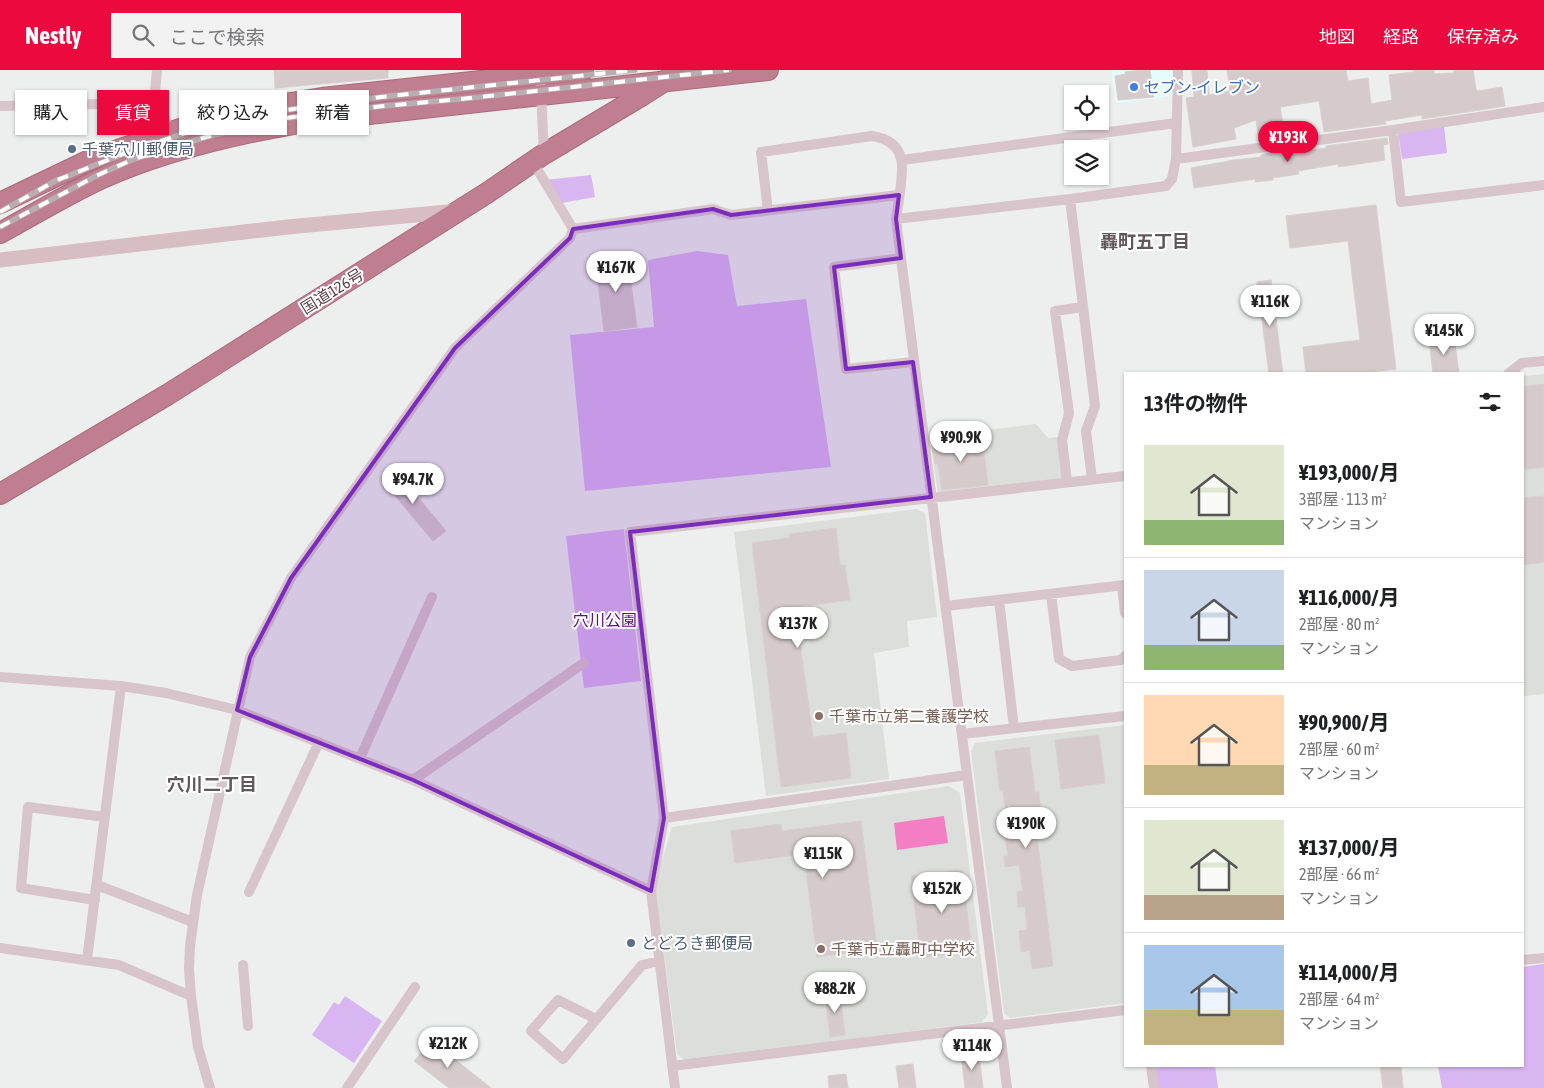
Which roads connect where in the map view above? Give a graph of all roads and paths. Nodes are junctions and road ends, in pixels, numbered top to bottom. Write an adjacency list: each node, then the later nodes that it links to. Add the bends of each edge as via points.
1 (157, 70): 8 (street)
2 (583, 70): 6 (highway)
3 (682, 70): 7 (highway, 国道126号)
4 (768, 70): 7 (highway, 国道126号)
5 (1178, 70): 13 (street)
6 (540, 72): 9 (street); 15 (highway, via 286,103)
7 (659, 76): 9 (highway, 国道126号); 17 (highway, 国道126号, via 642,96)
8 (155, 90)
9 (541, 95): 17 (street); 28 (highway, 国道126号, via 324,119 208,143 101,179)
10 (97, 104): 11 (street)
11 (0, 106)
12 (1544, 107): 14 (street)
13 (1176, 123): 18 (street); 19 (street)
14 (1393, 130): 18 (street); 20 (street, via 1402,202)
15 (169, 132)
16 (160, 135): 23 (highway, via 94,158)
17 (538, 158): 24 (highway, 国道126号); 27 (street)
18 (1176, 159): 22 (street, via 1172,178 1166,186)
19 (902, 160): 21 (street); 25 (street, via 894,145 872,136 761,152)
20 (1544, 185)
21 (899, 195): 25 (street); 26 (street)
22 (1070, 200): 26 (street); 31 (street)
23 (0, 204)
24 (460, 210): 30 (street); 38 (highway, 国道126号, via 167,395)
25 (768, 210): 27 (street, via 731,215 713,209)
26 (896, 219): 29 (street)
27 (573, 229): 50 (street, via 570,238 455,348 291,578 250,657)
28 (0, 233)
29 (901, 258): 33 (street); 33 (street, via 834,267 846,369)
30 (0, 260)
31 (1083, 307): 36 (street, via 1095,406 1086,431); 37 (street, via 1055,311 1069,413 1062,440)
32 (1544, 361): 34 (street, via 1522,364)
33 (913, 362): 39 (street)
34 (1511, 372)
35 (1124, 476): 36 (street)
36 (1092, 479): 37 (street)
37 (1067, 482): 39 (street)
38 (0, 494)
39 (931, 497): 45 (street); 59 (street, via 630,532)
40 (1123, 586): 41 (street); 44 (street)
41 (1051, 594): 43 (street); 46 (street, via 1059,659 1072,666)
42 (432, 597): 55 (street)
43 (999, 600): 45 (street); 52 (street)
44 (1124, 600)
45 (946, 606): 53 (street)
46 (1124, 657)
47 (584, 663): 57 (street)
48 (0, 677): 49 (street)
49 (122, 686): 50 (street); 58 (street)
50 (237, 710): 54 (street); 64 (street)
51 (1124, 716): 52 (street)
52 (1014, 728): 53 (street)
53 (962, 734): 56 (street)
54 (319, 742): 55 (street); 62 (street)
55 (360, 758): 57 (street)
56 (967, 776): 59 (street); 75 (street)
57 (413, 780): 61 (street)
58 (105, 817): 60 (street); 63 (street, via 28,807 21,888)
59 (664, 818): 61 (street)
60 (97, 885): 63 (street); 64 (street)
61 (650, 891): 69 (street)
62 (249, 892)
63 (95, 900): 67 (street)
64 (192, 922): 72 (street)
65 (0, 948): 67 (street)
66 (1544, 958): 68 (street)
67 (87, 960): 72 (street, via 118,965)
68 (1524, 960)
69 (659, 961): 74 (street, via 642,965); 77 (street)
70 (243, 965): 76 (street)
71 (415, 987): 80 (street)
72 (191, 996): 79 (street, via 198,1047)
73 (1124, 1010): 75 (street)
74 (596, 1019): 74 (street, via 563,1059 531,1031 558,1000)
75 (998, 1025): 77 (street); 82 (street)
76 (248, 1026)
77 (672, 1066): 81 (street)
78 (1151, 1067): 83 (street)
79 (210, 1088)
80 (347, 1088)
81 (675, 1088)
82 (1006, 1088)
83 (1154, 1088)

